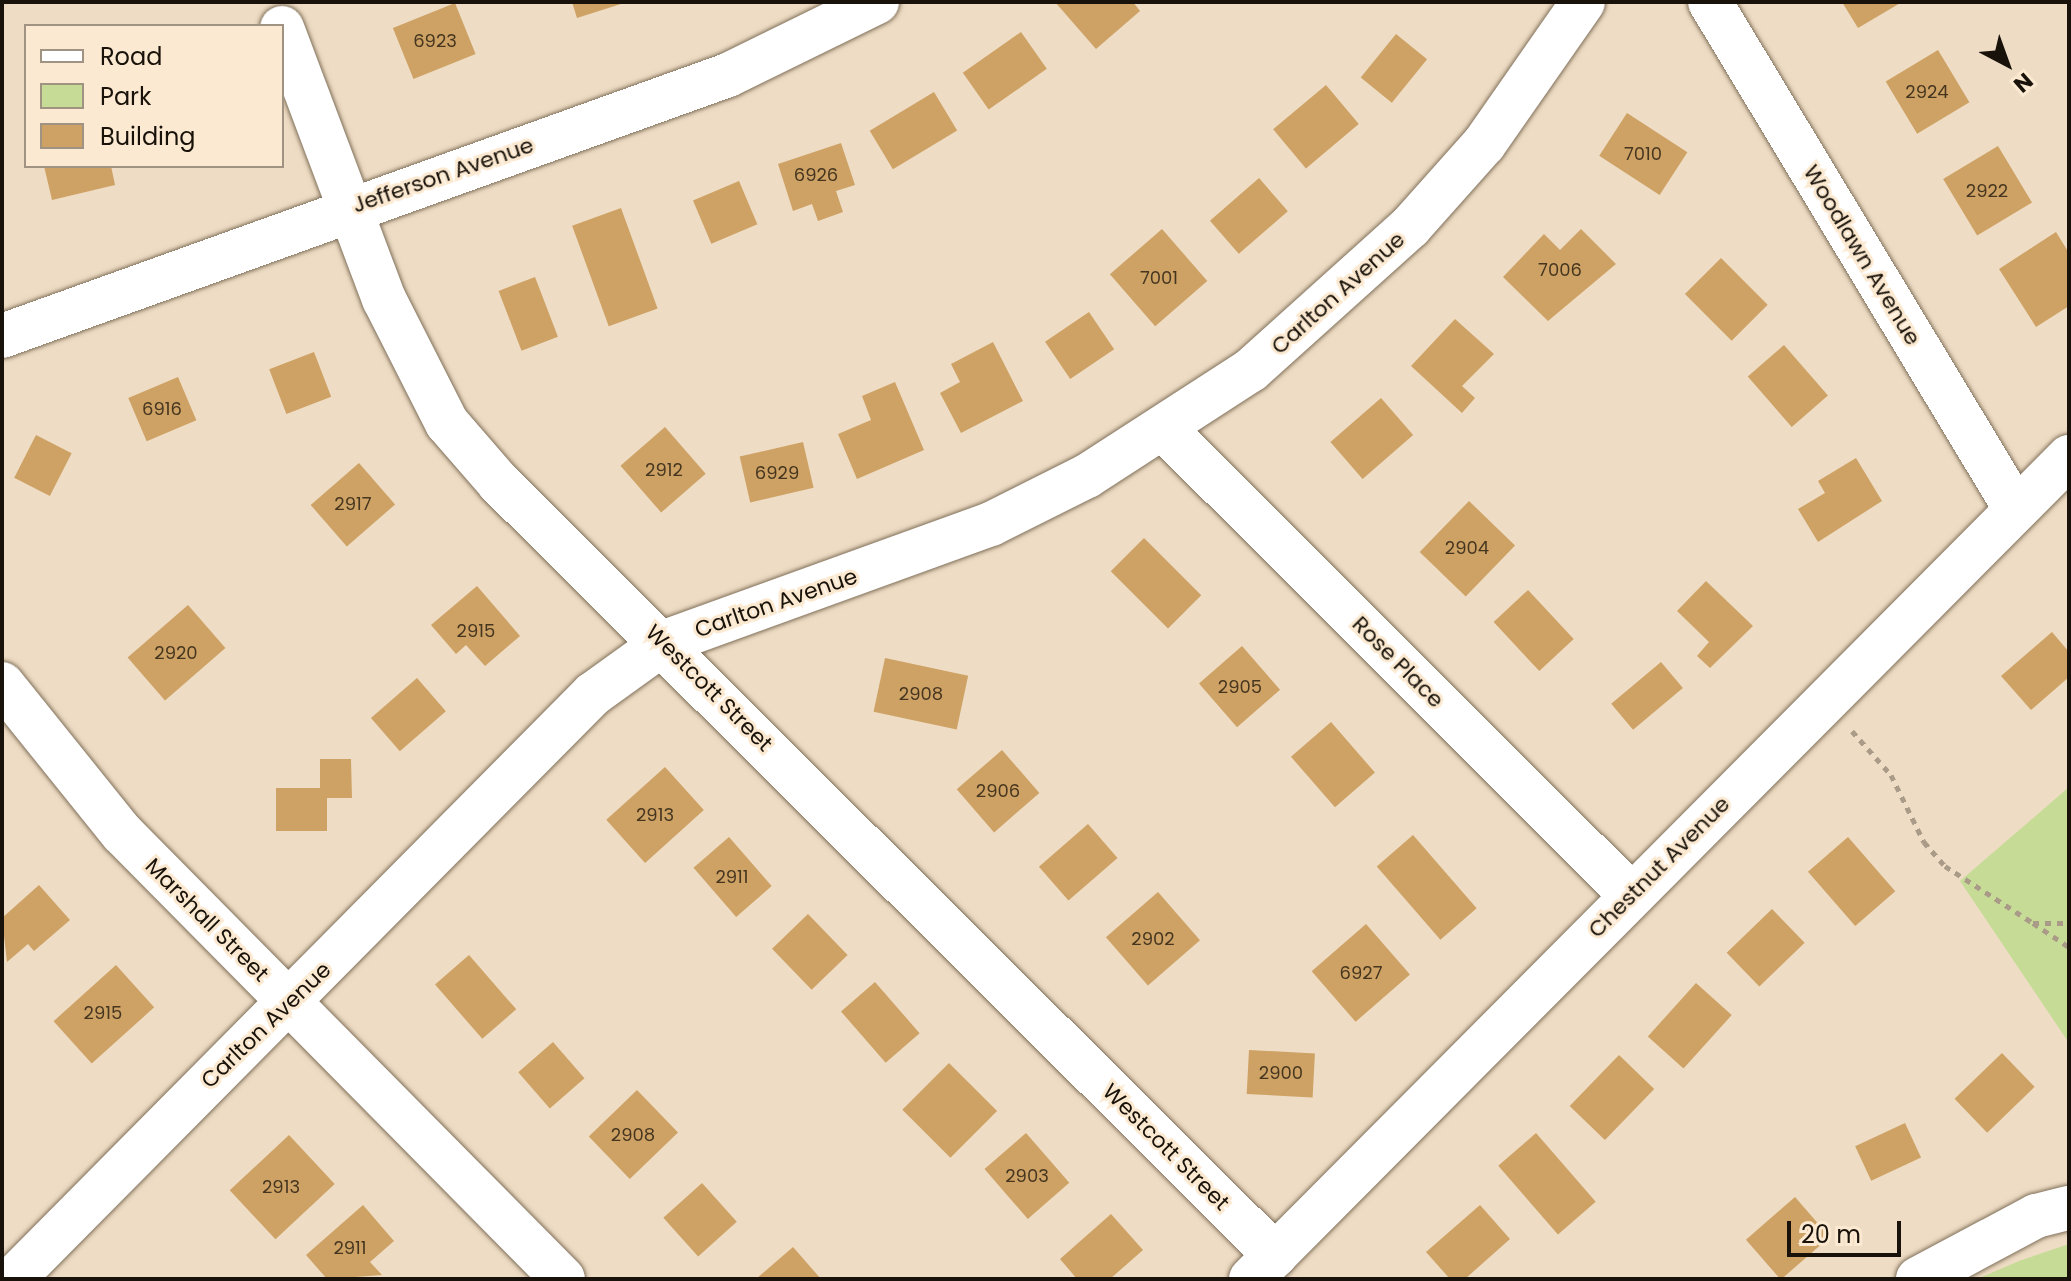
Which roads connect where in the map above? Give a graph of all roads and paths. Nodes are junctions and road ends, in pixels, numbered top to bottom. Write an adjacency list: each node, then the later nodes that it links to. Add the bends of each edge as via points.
1 (272, 2): 5 (street, Westcott Street)
2 (877, 2): 7 (street, Jefferson Avenue, via 728,75)
3 (1583, 2): 9 (street, Carlton Avenue, via 1484,144 1410,227 1333,303)
4 (1710, 2): 11 (street, Woodlawn Avenue)
5 (281, 24)
6 (284, 32): 7 (street, Westcott Street)
7 (349, 209): 8 (street, Jefferson Avenue); 12 (street, Westcott Street, via 421,381 447,423 499,483)
8 (2, 336)
9 (1164, 429): 12 (street, Carlton Avenue, via 991,524); 15 (street, Rose Place)
10 (2069, 457): 11 (street, Chestnut Avenue)
11 (2015, 508): 14 (street, Chestnut Avenue)
12 (665, 642): 19 (street, Carlton Avenue, via 593,694); 21 (street, Westcott Street)
13 (2, 684): 19 (street, Marshall Street, via 72,778)
14 (1826, 702): 15 (street, Chestnut Avenue); 16 (path, via 1891,775 1924,842 1945,866)
15 (1631, 895): 21 (street, Chestnut Avenue)
16 (2033, 923): 17 (path); 18 (path)
17 (2069, 923)
18 (2069, 947)
19 (289, 1003): 22 (street, Carlton Avenue); 23 (street, Marshall Street)
20 (2069, 1208): 24 (street, via 2036,1216)
21 (1263, 1267)
22 (13, 1279)
23 (563, 1279)
24 (1918, 1279)

